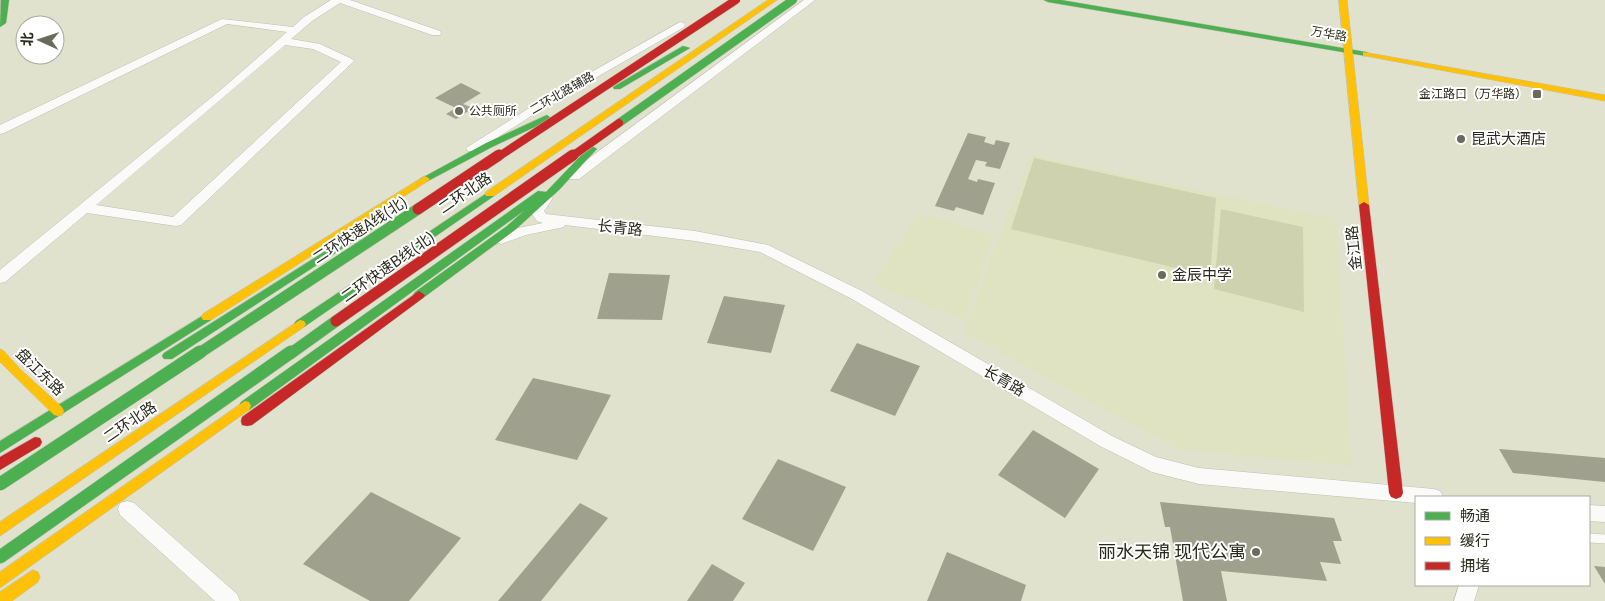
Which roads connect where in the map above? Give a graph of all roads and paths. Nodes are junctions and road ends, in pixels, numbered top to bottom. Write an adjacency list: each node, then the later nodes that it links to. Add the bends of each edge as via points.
1 (5, 0): 11 (main road)
2 (339, 0): 12 (street); 13 (street)
3 (720, 0): 21 (street, 二环北路辅路, via 540,105)
4 (736, 0): 15 (main road, 二环快速A线(北), bridge)
5 (757, 0): 16 (main road, 二环北路)
6 (773, 0): 16 (main road, 二环北路)
7 (793, 0): 18 (main road, 二环快速B线(北), bridge)
8 (810, 0): 23 (street)
9 (1048, 0): 17 (main road, 万华路)
10 (1343, 0): 17 (main road, 金江路)
11 (0, 25)
12 (295, 30): 14 (street); 20 (street, via 226,21)
13 (436, 32)
14 (283, 41): 24 (street); 24 (street, via 316,46 348,61 176,222)
15 (672, 43): 29 (main road, bridge, via 490,148); 35 (main road, 二环快速A线(北), bridge)
16 (692, 50): 21 (main road, via 469,154); 22 (main road, 二环北路, via 600,106); 23 (main road); 41 (main road, 二环北路, via 612,111)
17 (1347, 51): 19 (main road, 万华路); 36 (main road, 金江路)
18 (712, 58): 44 (main road, 二环快速B线(北), bridge); 46 (main road, bridge, via 558,182)
19 (1605, 98)
20 (0, 130)
21 (406, 190): 30 (main road)
22 (468, 194)
23 (542, 201): 25 (street, via 537,211 542,218); 26 (main road)
24 (85, 208): 27 (street)
25 (585, 224): 26 (street, via 561,224 523,231); 36 (street, 长青路, via 695,236 763,248 857,296 1106,441 1152,464 1199,476)
26 (494, 242): 31 (main road)
27 (0, 278)
28 (0, 354): 30 (main road, 盘江东路)
29 (158, 363)
30 (58, 411): 33 (main road)
31 (238, 427)
32 (41, 438): 34 (main road)
33 (0, 448)
34 (0, 464)
35 (0, 484)
36 (1396, 493): 37 (street, 长青路)
37 (1424, 496)
38 (127, 508): 49 (street)
39 (1590, 513): 40 (street)
40 (1605, 514)
41 (0, 530)
42 (1590, 538): 43 (lane)
43 (1605, 539)
44 (0, 558)
45 (46, 568): 48 (main road)
46 (0, 581)
47 (1469, 586): 50 (street)
48 (0, 601)
49 (230, 601)
50 (1464, 601)

